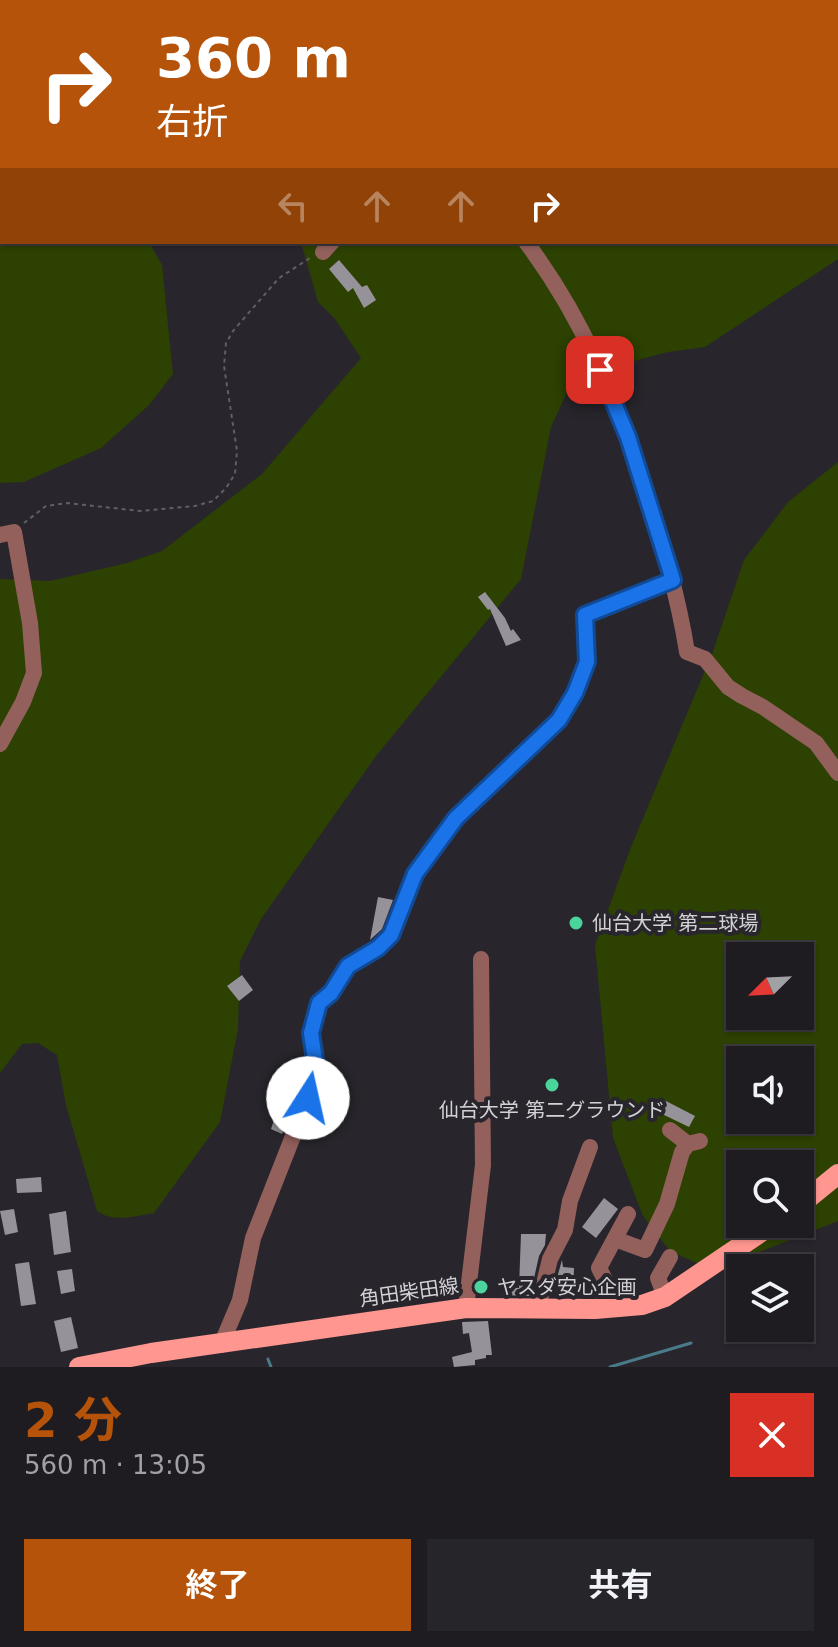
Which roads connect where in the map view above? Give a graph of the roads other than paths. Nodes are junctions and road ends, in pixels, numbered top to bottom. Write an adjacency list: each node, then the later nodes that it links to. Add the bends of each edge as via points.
1 (528, 244): 3 (street, via 578,319 612,396)
2 (7, 533): 4 (street, via 30,623 34,673)
3 (673, 580): 5 (street, via 687,652 705,659 728,687 816,743); 19 (street, via 585,615 587,662 559,720 456,818 415,874 391,935 348,966 319,1003 311,1033 315,1060 308,1098 253,1238 240,1300)
4 (0, 744)
5 (838, 773)
6 (481, 959): 16 (street, via 483,1165)
7 (670, 1130): 13 (street, via 694,1143 678,1162 667,1204 645,1250)
8 (590, 1147): 17 (street)
9 (838, 1174): 10 (main road)
10 (814, 1194)
11 (628, 1214): 13 (street)
12 (752, 1238): 15 (main road, 角田柴田線)
13 (615, 1239): 18 (street, via 599,1268)
14 (670, 1257): 15 (street, via 658,1278)
15 (665, 1297): 18 (main road, 角田柴田線)
16 (466, 1308): 17 (main road, 角田柴田線); 19 (main road, 角田柴田線)
17 (538, 1308): 18 (main road, 角田柴田線)
18 (620, 1309)
19 (221, 1345): 20 (main road, 角田柴田線)
20 (79, 1367)

